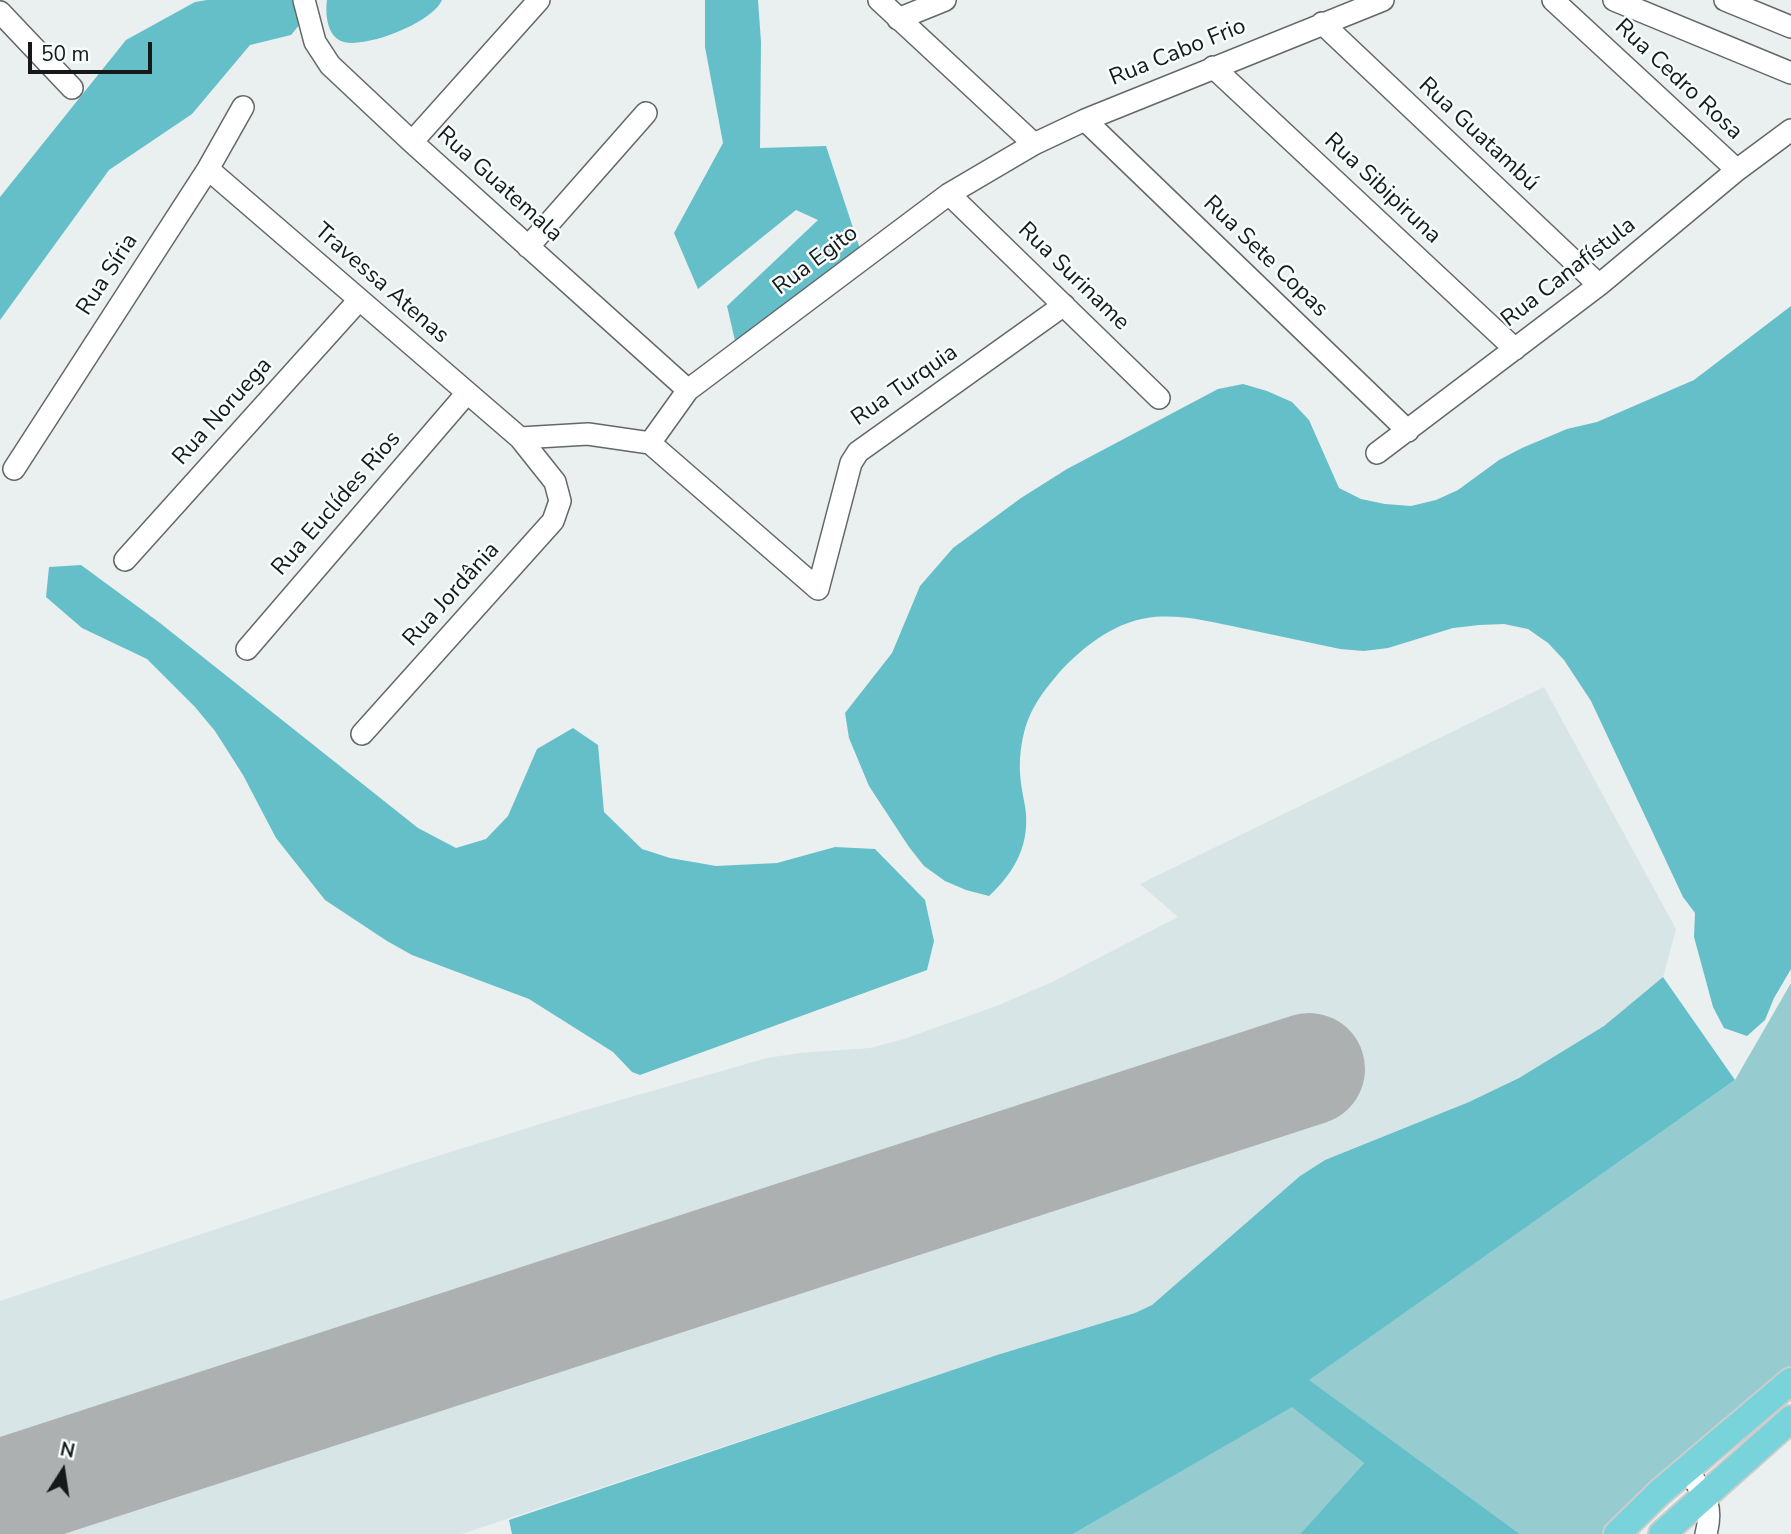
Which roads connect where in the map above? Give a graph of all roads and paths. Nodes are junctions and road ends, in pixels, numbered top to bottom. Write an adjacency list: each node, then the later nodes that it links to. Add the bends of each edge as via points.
1 (304, 0): 20 (street, Rua Guatemala, via 315,41 330,65)
2 (879, 0): 10 (street)
3 (945, 0): 10 (street)
4 (1383, 0): 11 (street, Rua Cabo Frio)
5 (1553, 0): 23 (street, Rua Cedro Rosa)
6 (1614, 0): 14 (street)
7 (1725, 0): 12 (street)
8 (532, 3): 20 (street)
9 (0, 12): 15 (street)
10 (898, 19): 21 (street)
11 (1322, 23): 13 (street, Rua Cabo Frio); 26 (street, Rua Guatambú)
12 (1791, 27)
13 (1213, 67): 18 (street, Rua Cabo Frio); 29 (street, Rua Sibipiruna)
14 (1791, 73)
15 (72, 88)
16 (243, 107): 22 (street, Rua Síria)
17 (646, 113): 25 (street)
18 (1084, 120): 21 (street, Rua Cabo Frio); 33 (street, Rua Sete Copas)
19 (1791, 130): 23 (street, Rua Canafístula)
20 (412, 142): 25 (street, Rua Guatemala)
21 (1034, 144): 24 (street, Rua Egito)
22 (208, 169): 27 (street, Travessa Atenas); 37 (street, Rua Síria)
23 (1737, 170): 26 (street, Rua Canafístula)
24 (949, 194): 28 (street, Rua Suriname); 30 (street, Rua Egito)
25 (528, 247): 30 (street, Rua Guatemala)
26 (1599, 285): 29 (street, Rua Canafístula)
27 (359, 300): 31 (street, Travessa Atenas); 39 (street, Rua Noruega)
28 (1064, 305): 32 (street, Rua Suriname); 35 (street, Rua Turquia, via 858,452 851,463 818,589)
29 (1515, 349): 33 (street, Rua Canafístula)
30 (688, 390): 35 (street, Rua Egito)
31 (467, 393): 34 (street, Travessa Atenas); 40 (street, Rua Euclídes Rios)
32 (1159, 398)
33 (1408, 431): 36 (street, Rua Canafístula)
34 (520, 438): 35 (street, via 587,434); 38 (street, Travessa Atenas)
35 (650, 443)
36 (1377, 453)
37 (14, 469)
38 (555, 482): 41 (street, Rua Jordânia, via 561,502 553,521)
39 (125, 560)
40 (247, 649)
41 (362, 734)
42 (1791, 1381): 44 (main road)
43 (1791, 1419): 45 (main road)
44 (1687, 1471): 45 (street); 46 (main road)
45 (1705, 1495): 47 (main road); 48 (street, via 1710,1518)
46 (1617, 1534)
47 (1662, 1534)
48 (1706, 1534)

